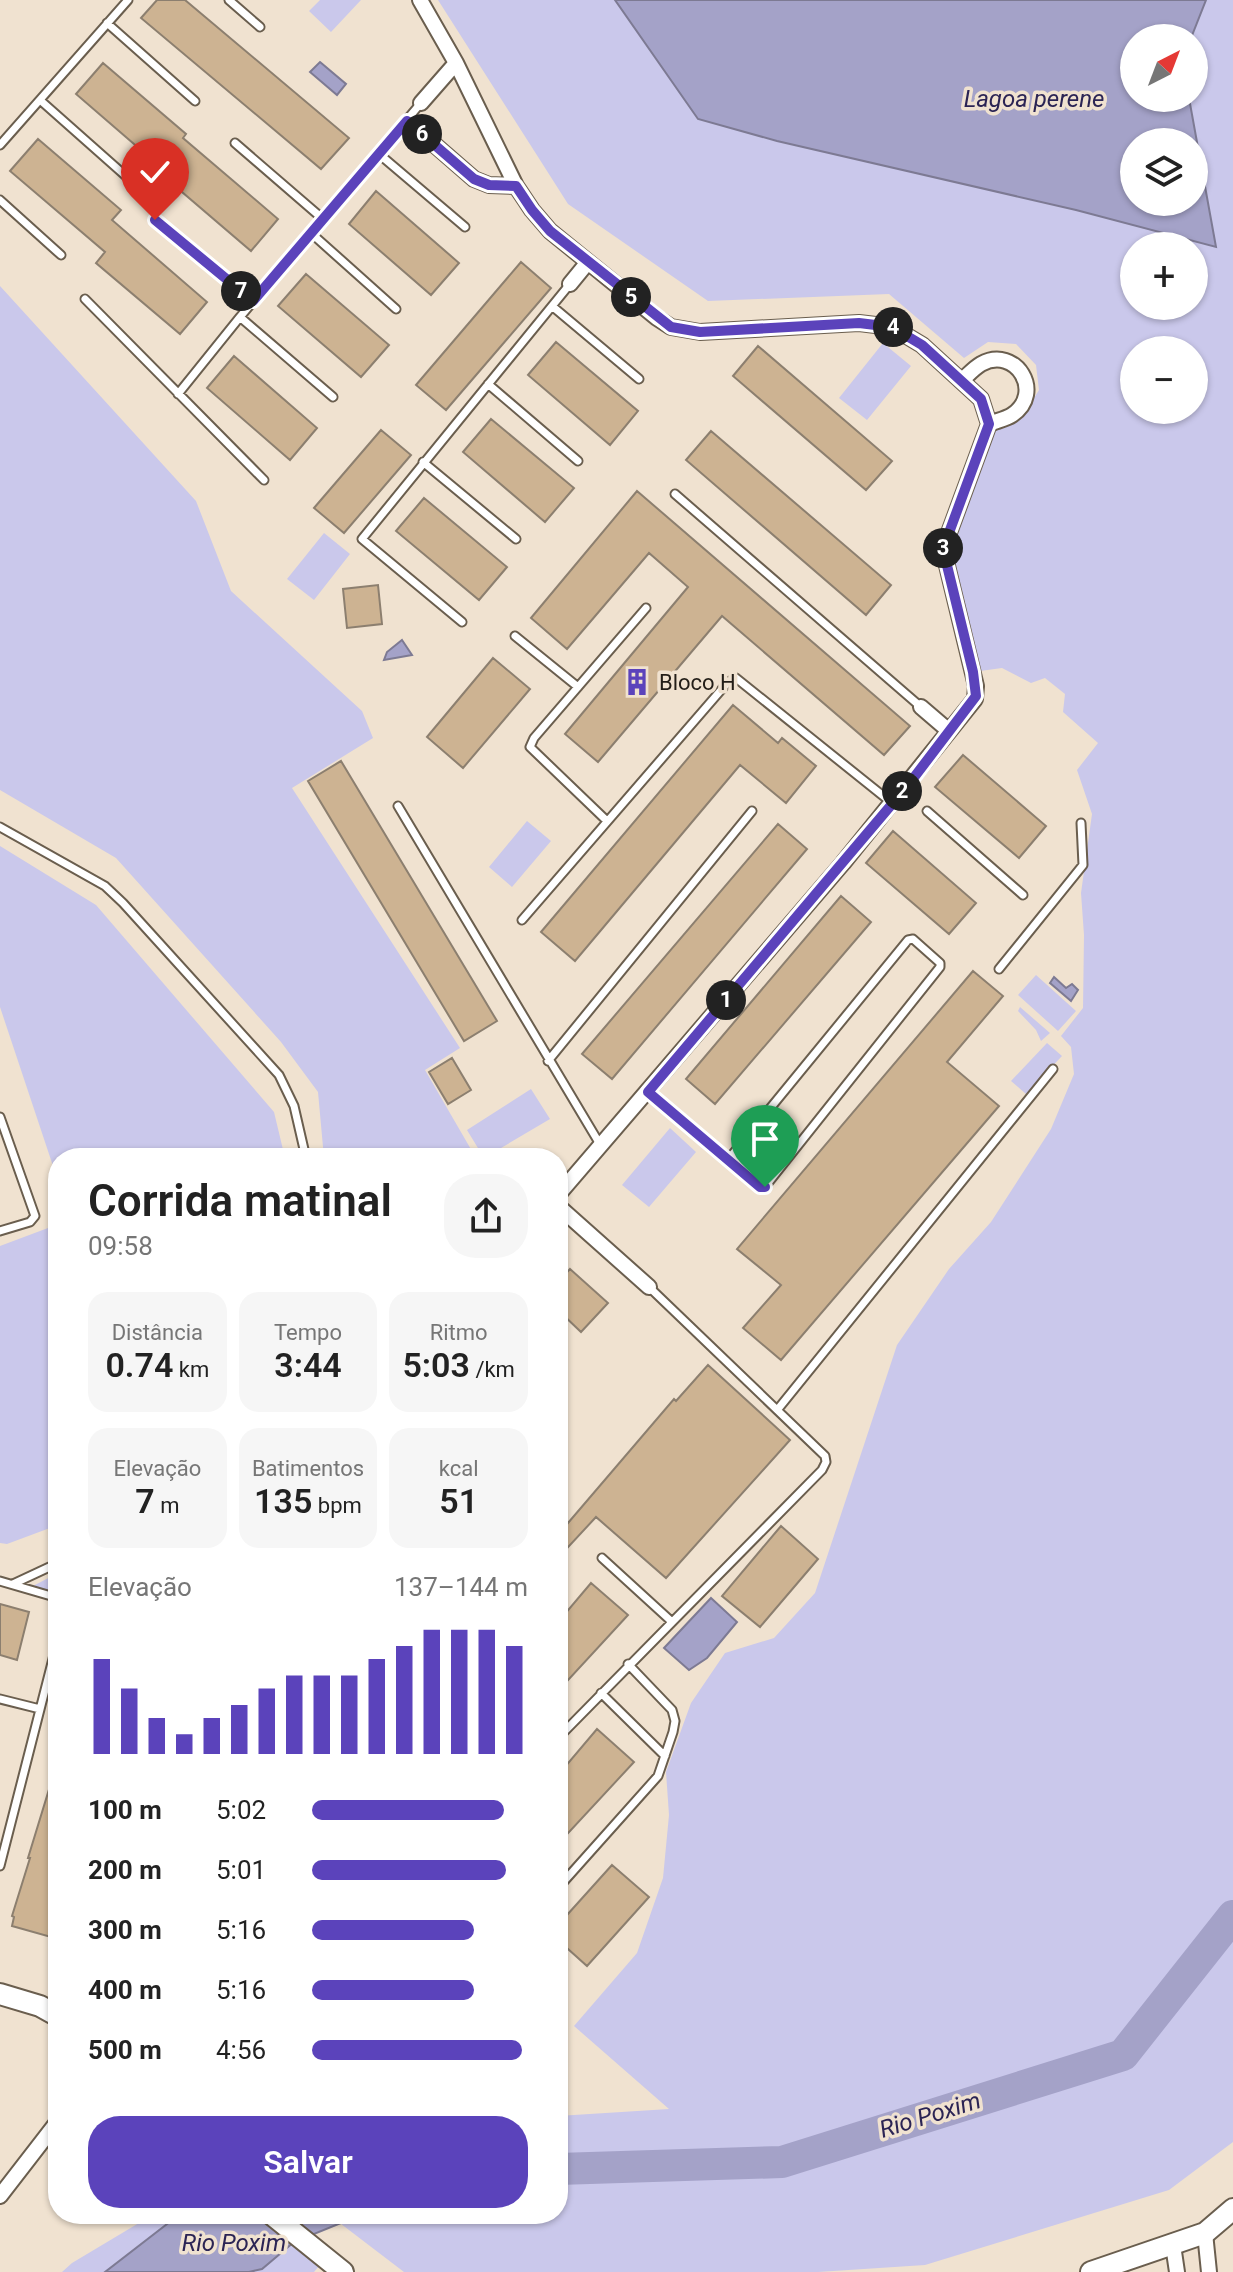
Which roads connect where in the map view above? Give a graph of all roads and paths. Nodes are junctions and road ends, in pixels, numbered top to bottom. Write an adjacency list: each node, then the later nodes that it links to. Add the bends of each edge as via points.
1 (128, 0): 4 (lane)
2 (229, 0): 5 (lane)
3 (420, 0): 6 (street)
4 (107, 23): 7 (lane); 8 (lane)
5 (260, 27)
6 (456, 63): 9 (street); 16 (street)
7 (40, 100): 13 (lane); 15 (lane)
8 (195, 101)
9 (421, 103): 10 (lane)
10 (407, 121): 11 (lane); 14 (lane)
11 (428, 139): 16 (street, via 474,179)
12 (235, 143): 18 (lane)
13 (0, 145)
14 (379, 154): 18 (lane); 20 (lane)
15 (128, 178)
16 (516, 186): 23 (street, via 550,231)
17 (0, 200): 22 (lane)
18 (323, 219): 21 (lane)
19 (155, 220): 26 (lane)
20 (465, 227)
21 (311, 233): 26 (lane); 28 (lane)
22 (61, 255)
23 (588, 262): 24 (street); 31 (street, via 671,327 700,332 859,323 892,327 922,345)
24 (570, 284): 27 (lane)
25 (85, 299): 33 (lane)
26 (253, 301): 29 (lane)
27 (552, 306): 30 (lane); 32 (lane)
28 (396, 309)
29 (240, 317): 33 (lane); 34 (lane)
30 (639, 379)
31 (961, 381): 35 (street, via 981,399); 35 (street, via 980,364 999,359 1016,365 1027,381 1025,400 1013,415)
32 (488, 384): 36 (lane); 37 (lane)
33 (178, 394): 38 (lane)
34 (333, 397)
35 (989, 424): 46 (street, via 943,549 977,692)
36 (578, 461)
37 (423, 462): 40 (lane); 42 (lane, via 362,539)
38 (264, 480)
39 (675, 494): 45 (lane)
40 (516, 539)
41 (646, 608): 44 (lane)
42 (462, 622)
43 (515, 636): 44 (lane)
44 (578, 687): 51 (lane, via 530,747)
45 (921, 707): 46 (street)
46 (949, 731): 47 (street)
47 (892, 803): 51 (lane, via 736,678); 59 (street)
48 (398, 806): 57 (lane)
49 (752, 811): 57 (lane)
50 (927, 811): 54 (lane)
51 (607, 821): 55 (lane)
52 (1081, 823): 56 (lane, via 1083,865)
53 (0, 827): 62 (lane, via 105,886 123,903 279,1075 294,1106)
54 (1023, 895)
55 (522, 920)
56 (999, 969)
57 (548, 1061): 61 (lane)
58 (1053, 1069): 68 (lane)
59 (648, 1092): 61 (street); 63 (lane)
60 (0, 1117): 66 (lane, via 35,1216)
61 (601, 1146): 64 (street)
62 (304, 1148)
63 (727, 1161): 63 (lane, via 908,940 940,963 764,1188)
64 (568, 1183)
65 (568, 1215): 67 (street)
66 (0, 1231)
67 (649, 1287): 68 (lane)
68 (778, 1409): 74 (lane, via 825,1456 825,1465)
69 (602, 1558): 74 (lane)
70 (48, 1568): 72 (lane)
71 (0, 1581): 72 (lane)
72 (13, 1584): 73 (lane)
73 (48, 1595)
74 (671, 1621): 75 (lane)
75 (628, 1664): 77 (lane); 81 (lane, via 672,1710 675,1721)
76 (48, 1678): 79 (lane)
77 (601, 1693): 80 (lane); 81 (lane)
78 (0, 1699): 79 (lane)
79 (40, 1709): 82 (lane)
80 (568, 1728)
81 (665, 1756): 83 (lane, via 653,1783)
82 (0, 1866)
83 (568, 1877)
84 (4, 2000): 85 (street)
85 (48, 2013)
86 (48, 2134): 87 (street)
87 (0, 2196)
88 (1233, 2209): 90 (street)
89 (283, 2224): 92 (street)
90 (1205, 2233): 91 (street); 95 (street)
91 (1173, 2245): 93 (street); 94 (street)
92 (343, 2272)
93 (1091, 2272)
94 (1177, 2272)
95 (1209, 2272)

